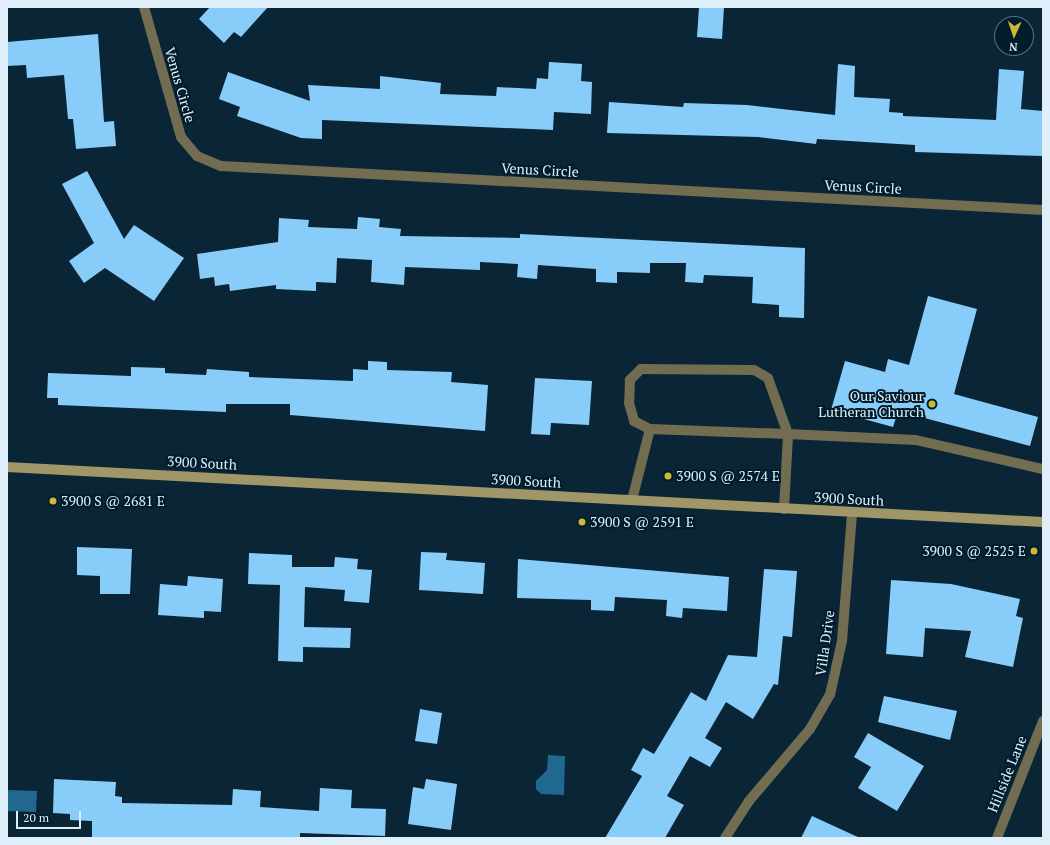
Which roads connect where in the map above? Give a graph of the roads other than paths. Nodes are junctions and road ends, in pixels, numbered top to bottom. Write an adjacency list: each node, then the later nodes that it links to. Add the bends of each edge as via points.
1 (144, 7): 2 (street, Venus Circle, via 181,137 197,156 221,166)
2 (1043, 210)
3 (650, 429): 4 (street); 4 (street, via 634,421 629,403 630,380 641,369 746,369 768,378); 7 (street)
4 (788, 434): 6 (street, via 916,440); 8 (street)
5 (7, 467): 7 (main road, 3900 South)
6 (1043, 469)
7 (632, 500): 8 (main road, 3900 South)
8 (784, 509): 9 (main road, 3900 South)
9 (852, 513): 10 (main road, 3900 South); 12 (street, Villa Drive, via 842,640 830,695 810,729 749,801)
10 (1043, 522)
11 (1043, 721): 13 (street, Hillside Lane)
12 (725, 838)
13 (997, 838)

